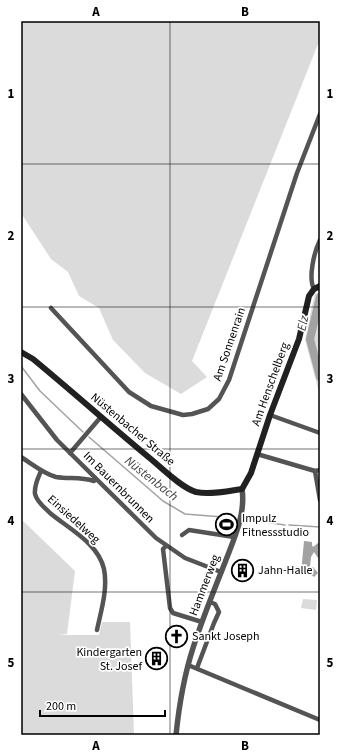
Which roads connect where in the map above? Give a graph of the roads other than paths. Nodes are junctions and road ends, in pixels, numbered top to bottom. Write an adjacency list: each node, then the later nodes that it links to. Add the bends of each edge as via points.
1 (320, 114): 4 (street, Am Sonnenrain, via 297,172 229,380 219,399 208,409 184,415 151,406 129,392)
2 (320, 240): 3 (street, Am Henschelberg, via 311,277)
3 (317, 287): 7 (main road, Am Henschelberg, via 309,296 299,339)
4 (51, 308)
5 (21, 352): 8 (main road, Nüstenbacher Straße, via 33,359)
6 (21, 394): 10 (street, Im Bauernbrunnen, via 47,429)
7 (270, 415): 9 (street); 11 (main road, Am Henschelberg)
8 (100, 418): 10 (street); 16 (main road, Nüstenbacher Straße, via 195,492)
9 (320, 433)
10 (70, 452): 15 (street, Im Bauernbrunnen)
11 (257, 454): 14 (street); 16 (main road, Am Henschelberg)
12 (21, 457): 13 (street)
13 (41, 471): 15 (street, via 55,477 94,481); 24 (street, Einsiedelweg, via 35,483 35,495 40,504 87,541 104,568 105,584)
14 (318, 471): 17 (street)
15 (96, 479): 20 (street, Im Bauernbrunnen)
16 (242, 489): 19 (street, Hammerweg, via 244,499)
17 (320, 500)
18 (182, 535): 19 (street, via 189,530)
19 (234, 537): 21 (street, Hammerweg)
20 (166, 546): 21 (street, Im Bauernbrunnen, via 185,558); 23 (street, via 164,549 170,608 174,613)
21 (221, 572): 22 (street, Hammerweg)
22 (210, 602): 23 (street, Hammerweg); 26 (street, via 215,604 219,612)
23 (202, 622): 25 (street, Hammerweg)
24 (97, 630)
25 (188, 665): 26 (street); 28 (street, Hammerweg, via 180,699)
26 (197, 668): 27 (street)
27 (320, 720)
28 (176, 735)

